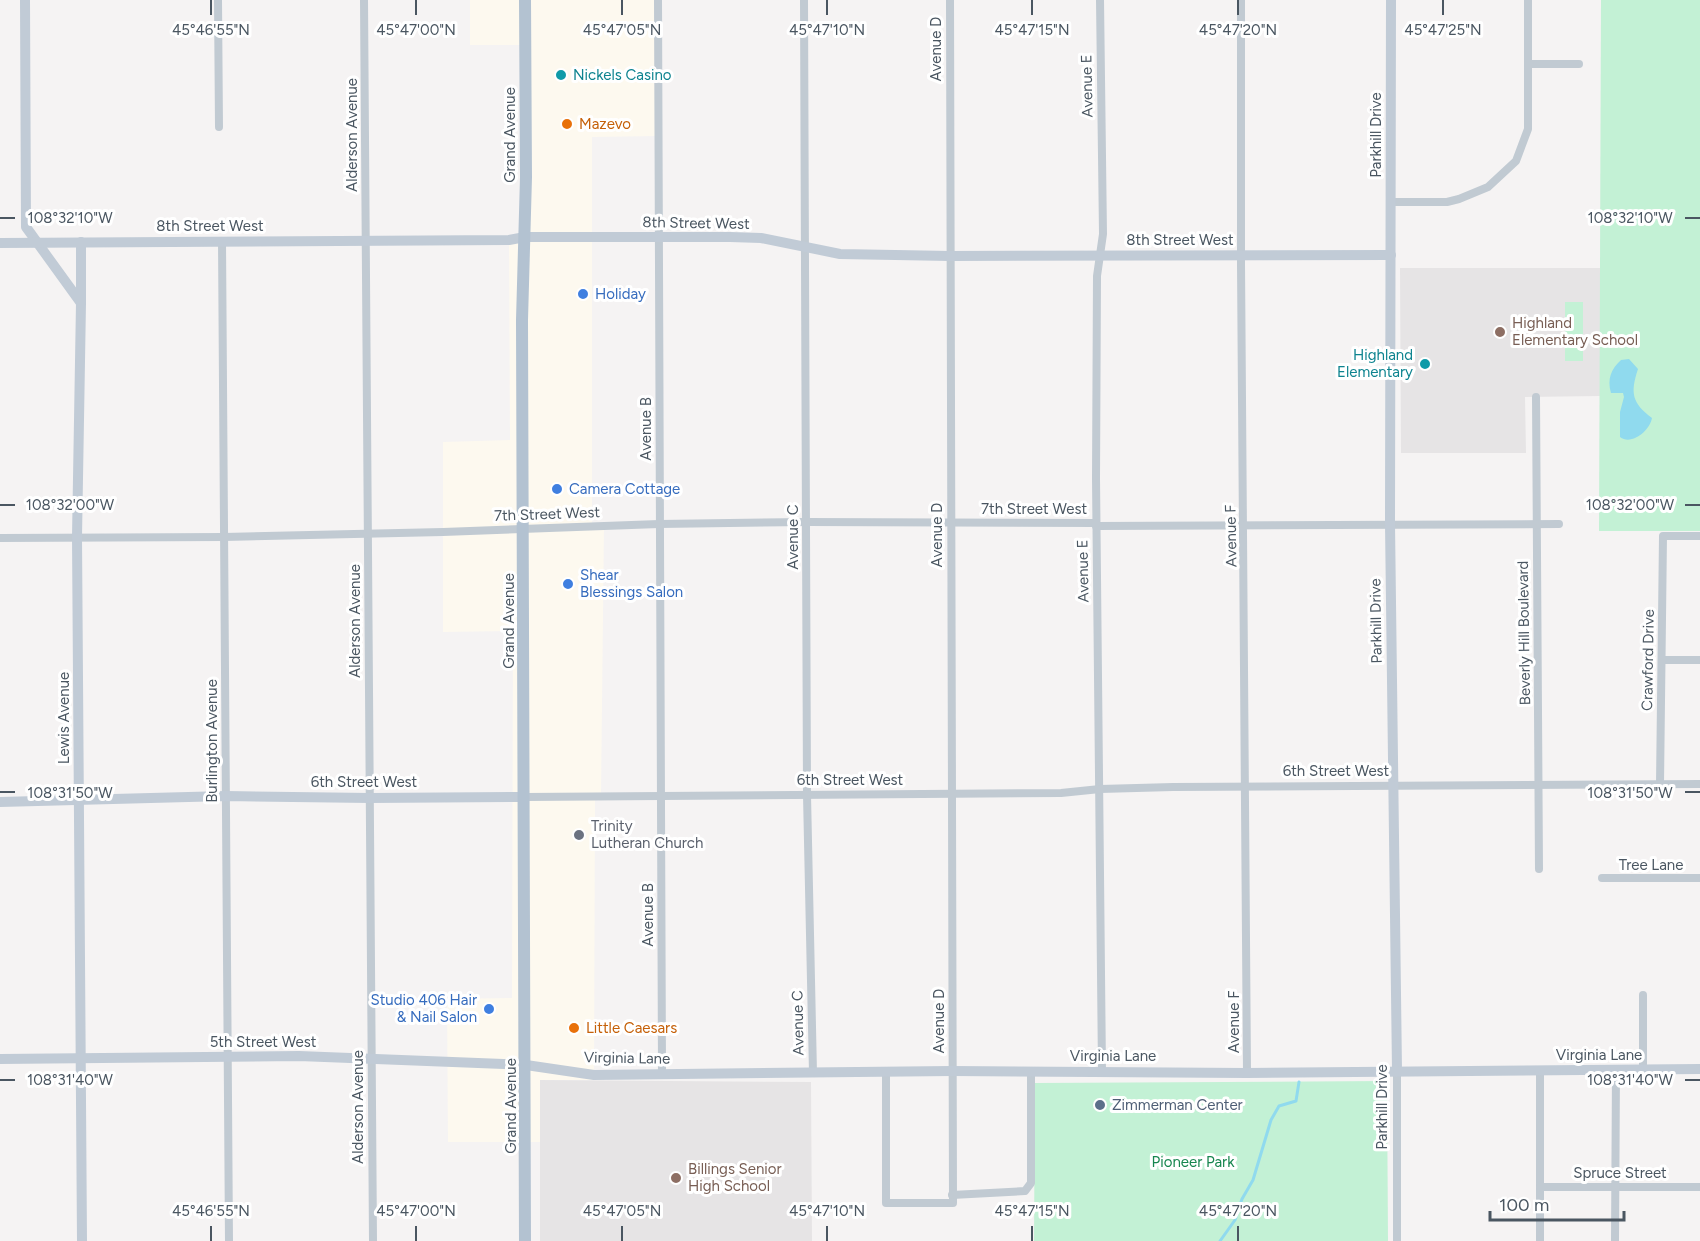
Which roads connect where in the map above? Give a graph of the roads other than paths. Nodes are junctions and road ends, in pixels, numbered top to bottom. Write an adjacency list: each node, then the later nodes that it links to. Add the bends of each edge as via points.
1 (25, 0): 19 (street, via 26,227)
2 (218, 0): 14 (street)
3 (364, 0): 18 (street, Alderson Avenue)
4 (525, 0): 16 (main road, Grand Avenue)
5 (658, 0): 17 (street, Avenue B)
6 (804, 0): 23 (street, Avenue C)
7 (950, 0): 27 (street, Avenue D)
8 (1100, 0): 24 (street, Avenue E)
9 (1241, 0): 25 (street, Avenue F)
10 (1391, 0): 15 (street, Parkhill Drive)
11 (1528, 0): 12 (street)
12 (1529, 64): 13 (street); 15 (street, via 1528,129 1516,161 1488,187 1459,199)
13 (1579, 64)
14 (219, 127)
15 (1391, 202): 26 (street, Parkhill Drive)
16 (525, 237): 17 (street, 8th Street West); 18 (street, 8th Street West); 38 (main road, Grand Avenue)
17 (659, 237): 23 (street, 8th Street West, via 761,238); 32 (street, Avenue B)
18 (366, 241): 21 (street, 8th Street West); 39 (street, Alderson Avenue)
19 (37, 242): 20 (street, 8th Street West); 22 (street, 8th Street West); 28 (street)
20 (81, 242): 21 (street, 8th Street West); 28 (street, Lewis Avenue)
21 (222, 242): 42 (street, Burlington Avenue)
22 (0, 243)
23 (804, 248): 27 (street, 8th Street West, via 840,254); 30 (street, Avenue C)
24 (1100, 255): 25 (street, 8th Street West); 27 (street, 8th Street West); 33 (street, Avenue E)
25 (1241, 255): 26 (street, 8th Street West); 37 (street, Avenue F)
26 (1391, 255): 34 (street, Parkhill Drive)
27 (950, 256): 31 (street, Avenue D)
28 (81, 303): 41 (street, Lewis Avenue)
29 (1536, 397): 35 (street, Beverly Hill Boulevard)
30 (807, 522): 31 (street, 7th Street West); 32 (street, 7th Street West); 53 (street, Avenue C)
31 (951, 522): 33 (street, 7th Street West); 52 (street, Avenue D)
32 (659, 524): 38 (street, 7th Street West); 55 (street, Avenue B)
33 (1096, 524): 37 (street, 7th Street West); 51 (street, Avenue E)
34 (1390, 524): 35 (street, 7th Street West); 37 (street, 7th Street West); 50 (street, Parkhill Drive)
35 (1536, 524): 36 (street, 7th Street West); 48 (street, Beverly Hill Boulevard)
36 (1559, 524)
37 (1244, 526): 49 (street, Avenue F)
38 (524, 528): 39 (street, 7th Street West); 56 (main road, Grand Avenue)
39 (368, 532): 42 (street, 7th Street West); 57 (street, Alderson Avenue)
40 (1700, 536): 44 (street, Crawford Drive, via 1663,536)
41 (77, 537): 42 (street, 7th Street West); 43 (street, 7th Street West); 58 (street, Lewis Avenue)
42 (224, 537): 54 (street, Burlington Avenue)
43 (0, 538)
44 (1662, 660): 45 (street); 46 (street, Crawford Drive)
45 (1700, 660)
46 (1660, 784): 47 (street, 6th Street West); 48 (street, 6th Street West)
47 (1700, 784)
48 (1539, 785): 50 (street, 6th Street West); 60 (street, Beverly Hill Boulevard)
49 (1246, 786): 50 (street, 6th Street West); 51 (street, 6th Street West); 78 (street, Avenue F)
50 (1392, 786): 77 (street, Parkhill Drive)
51 (1100, 789): 52 (street, 6th Street West); 76 (street, Avenue E)
52 (952, 794): 53 (street, 6th Street West); 74 (street, Avenue D)
53 (807, 795): 55 (street, 6th Street West); 79 (street, Avenue C)
54 (226, 796): 57 (street, 6th Street West); 58 (street, 6th Street West); 64 (street, Burlington Avenue)
55 (661, 796): 56 (street, 6th Street West); 80 (street, Avenue B)
56 (525, 797): 57 (street, 6th Street West); 68 (main road, Grand Avenue)
57 (370, 798): 67 (street, Alderson Avenue)
58 (79, 800): 59 (street, 6th Street West); 65 (street, Lewis Avenue)
59 (0, 802)
60 (1539, 869)
61 (1602, 878): 62 (street, Tree Lane)
62 (1700, 878)
63 (1643, 995): 71 (street)
64 (228, 1056): 65 (street, 5th Street West); 67 (street, 5th Street West); 86 (street, Burlington Avenue)
65 (81, 1058): 66 (street, 5th Street West); 85 (street, Lewis Avenue)
66 (0, 1059)
67 (371, 1060): 68 (street, 5th Street West); 87 (street, Alderson Avenue)
68 (526, 1065): 80 (street, Virginia Lane, via 594,1075); 88 (main road, Grand Avenue)
69 (1540, 1070): 70 (street, Virginia Lane); 77 (street, Virginia Lane); 81 (street)
70 (1616, 1070): 71 (street, Virginia Lane); 82 (street)
71 (1643, 1070): 72 (street, Virginia Lane)
72 (1700, 1070)
73 (886, 1071): 74 (street, Virginia Lane); 79 (street, Virginia Lane); 84 (street, via 886,1203)
74 (952, 1071): 75 (street, Virginia Lane); 84 (street, Avenue D)
75 (1031, 1071): 76 (street, Virginia Lane); 84 (street, via 1031,1183 1025,1191)
76 (1102, 1071): 78 (street, Virginia Lane)
77 (1397, 1071): 78 (street, Virginia Lane); 89 (street, Parkhill Drive)
78 (1247, 1072)
79 (813, 1073): 80 (street, Virginia Lane)
80 (662, 1074)
81 (1540, 1187): 82 (street, Spruce Street); 90 (street)
82 (1615, 1187): 83 (street, Spruce Street); 91 (street)
83 (1700, 1187)
84 (952, 1199)
85 (82, 1241)
86 (229, 1241)
87 (373, 1241)
88 (525, 1241)
89 (1397, 1241)
90 (1540, 1241)
91 (1614, 1241)

